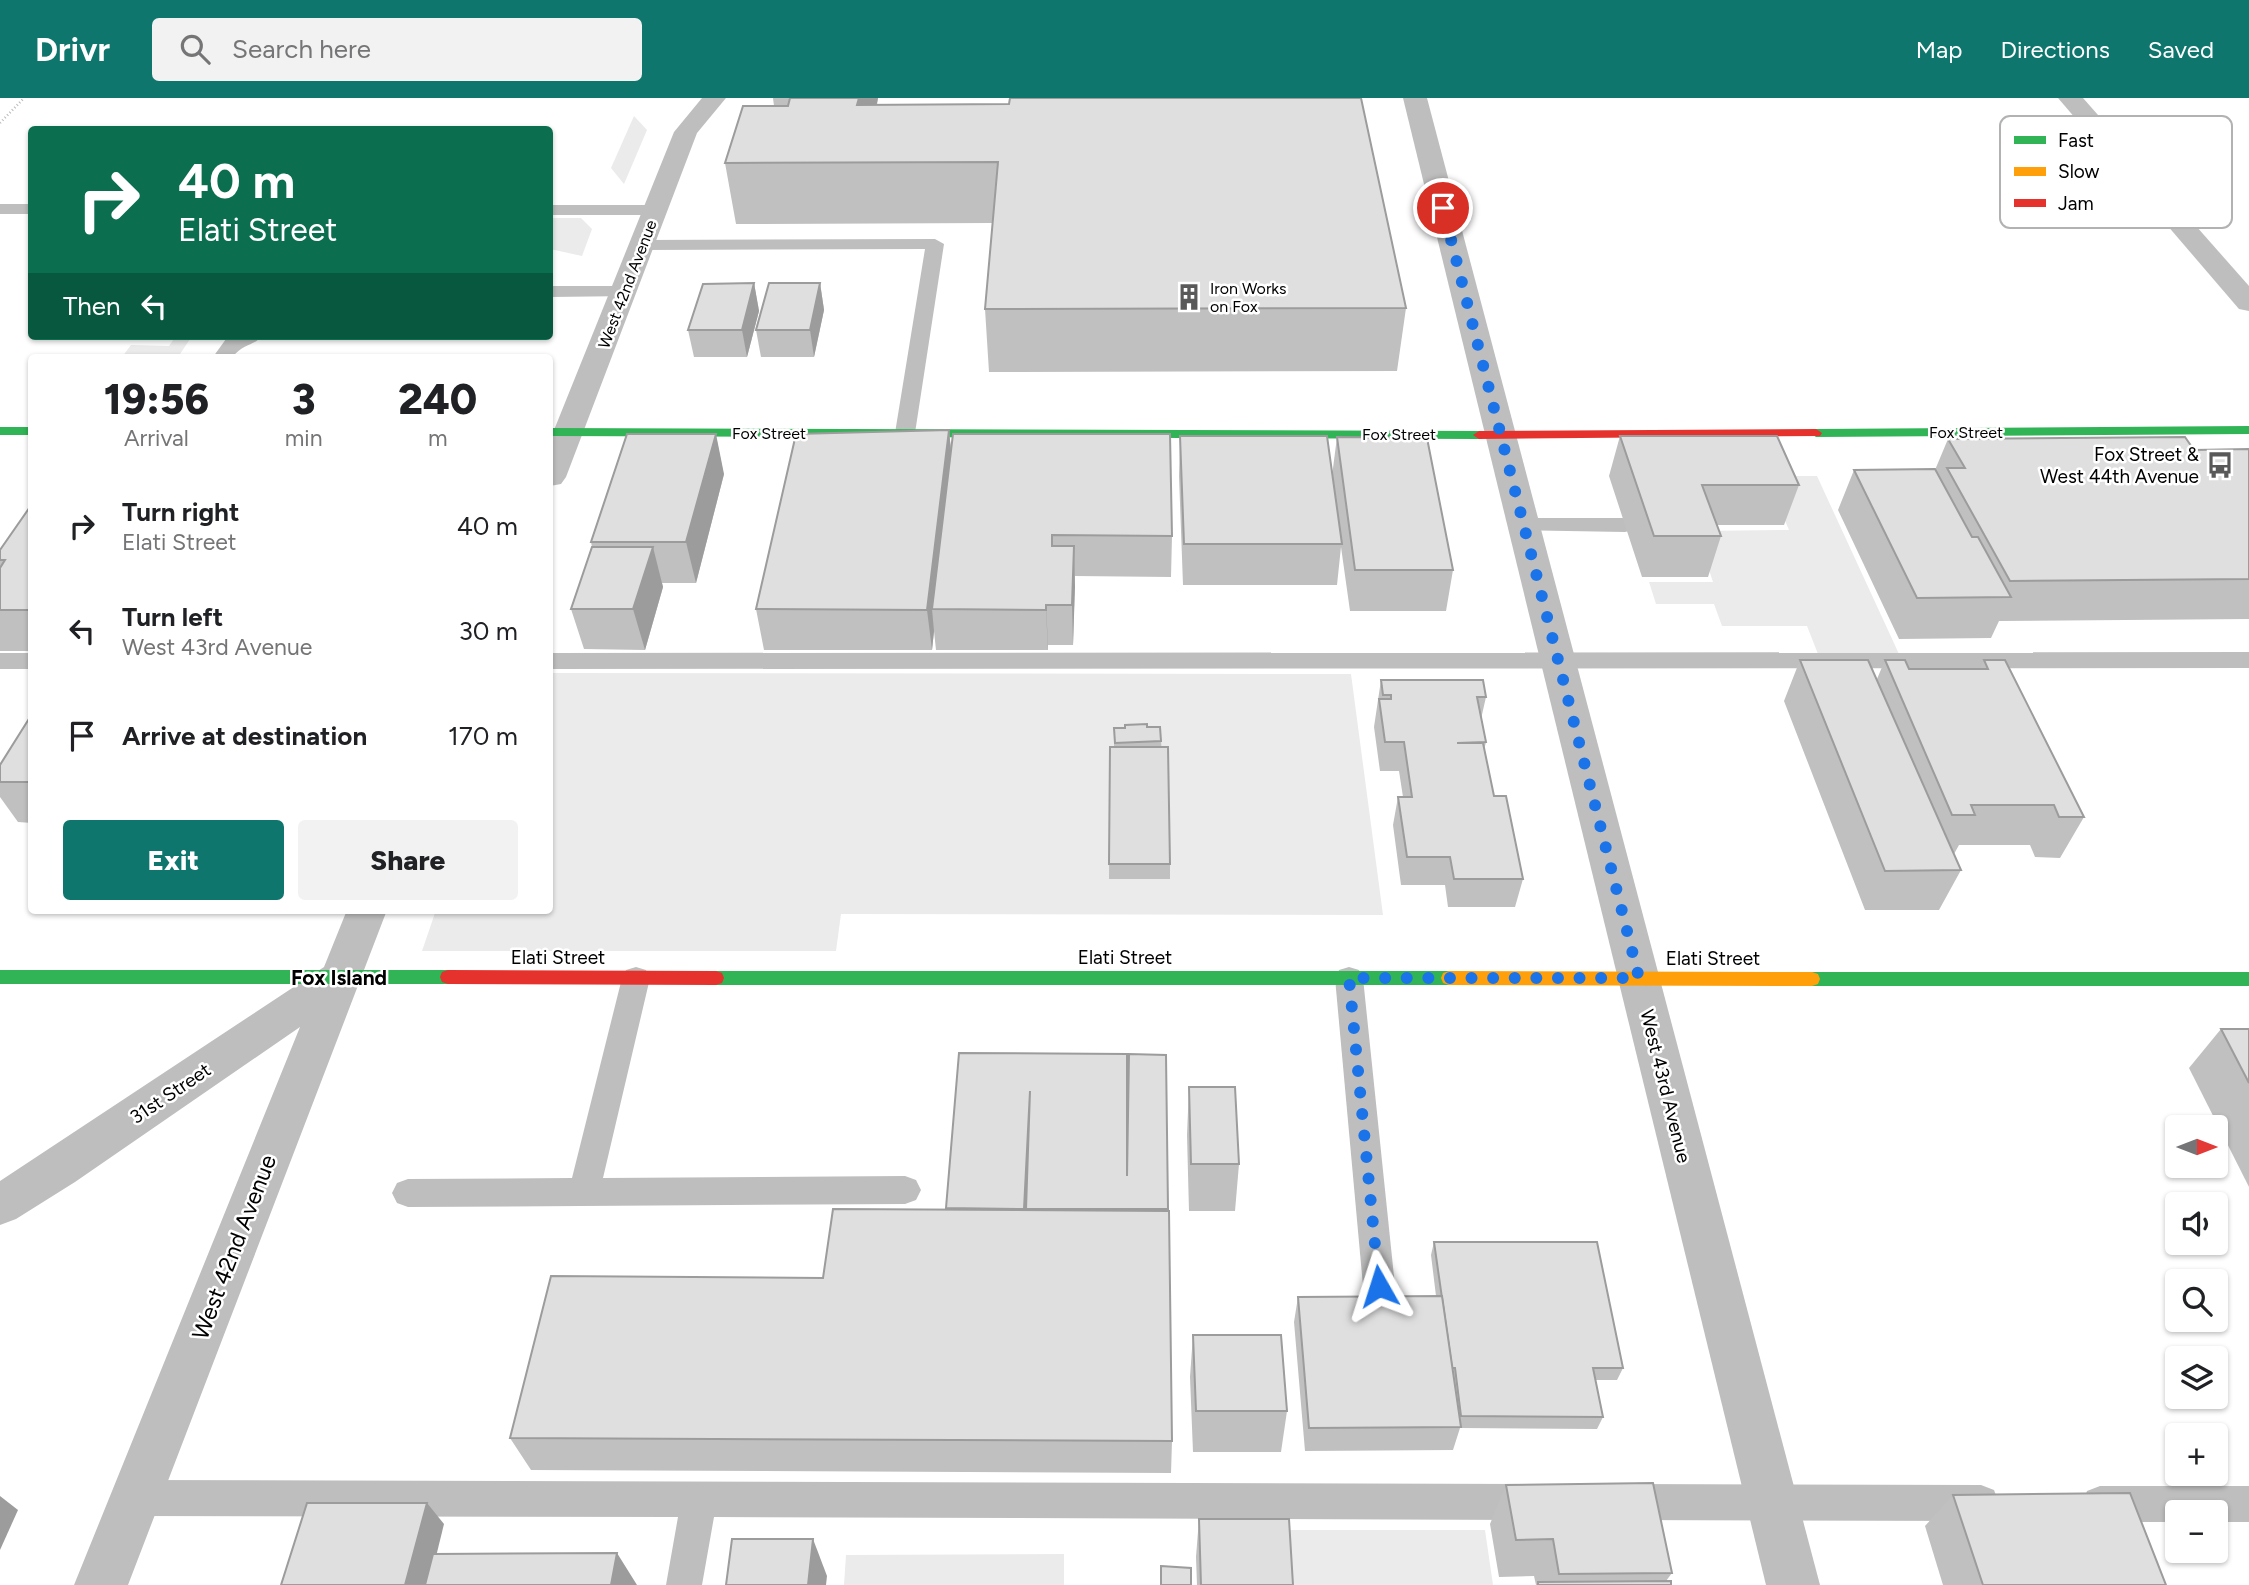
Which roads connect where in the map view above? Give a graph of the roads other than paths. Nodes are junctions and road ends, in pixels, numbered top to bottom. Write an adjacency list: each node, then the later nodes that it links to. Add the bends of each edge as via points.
1 (713, 98): 8 (street, West 42nd Avenue, via 686,132)
2 (1415, 98): 21 (street, West 43rd Avenue)
3 (2070, 98): 4 (street)
4 (2086, 116)
5 (0, 209): 6 (lane)
6 (28, 209)
7 (553, 210): 8 (lane)
8 (656, 210): 10 (street, West 42nd Avenue)
9 (2184, 228): 13 (street)
10 (642, 245): 12 (street, West 42nd Avenue); 20 (lane, via 935,244)
11 (553, 292): 12 (lane)
12 (624, 292): 19 (street, West 42nd Avenue)
13 (2249, 303)
14 (241, 340): 15 (lane)
15 (225, 354)
16 (2249, 430): 21 (street, Fox Street)
17 (0, 431): 18 (street)
18 (28, 431)
19 (559, 432): 20 (street, Fox Street); 22 (street, West 42nd Avenue)
20 (905, 433): 21 (street, Fox Street)
21 (1500, 435): 23 (street, West 43rd Avenue)
22 (553, 462)
23 (1523, 525): 24 (lane); 25 (street, West 43rd Avenue)
24 (1625, 525)
25 (1558, 660): 26 (lane); 29 (lane); 35 (street, West 43rd Avenue)
26 (2249, 660)
27 (0, 661): 28 (lane)
28 (28, 661)
29 (553, 661)
30 (365, 914): 32 (street, West 42nd Avenue)
31 (0, 977): 32 (street, Elati Street)
32 (339, 978): 33 (street, Elati Street); 40 (street, 31st Street); 42 (street, West 42nd Avenue)
33 (636, 978): 34 (street, Elati Street); 38 (lane)
34 (1349, 978): 35 (street, Elati Street); 41 (lane)
35 (1639, 978): 36 (street, Elati Street); 44 (street, West 43rd Avenue)
36 (2249, 979)
37 (905, 1190): 38 (lane)
38 (584, 1192): 39 (lane)
39 (408, 1193)
40 (0, 1205)
41 (1379, 1286)
42 (135, 1498): 43 (lane); 48 (street, West 42nd Avenue)
43 (699, 1500): 44 (lane); 49 (lane)
44 (1773, 1503): 45 (lane); 50 (street, West 43rd Avenue)
45 (2018, 1503)
46 (2072, 1503): 47 (lane)
47 (2249, 1504)
48 (101, 1585)
49 (684, 1585)
50 (1793, 1585)

